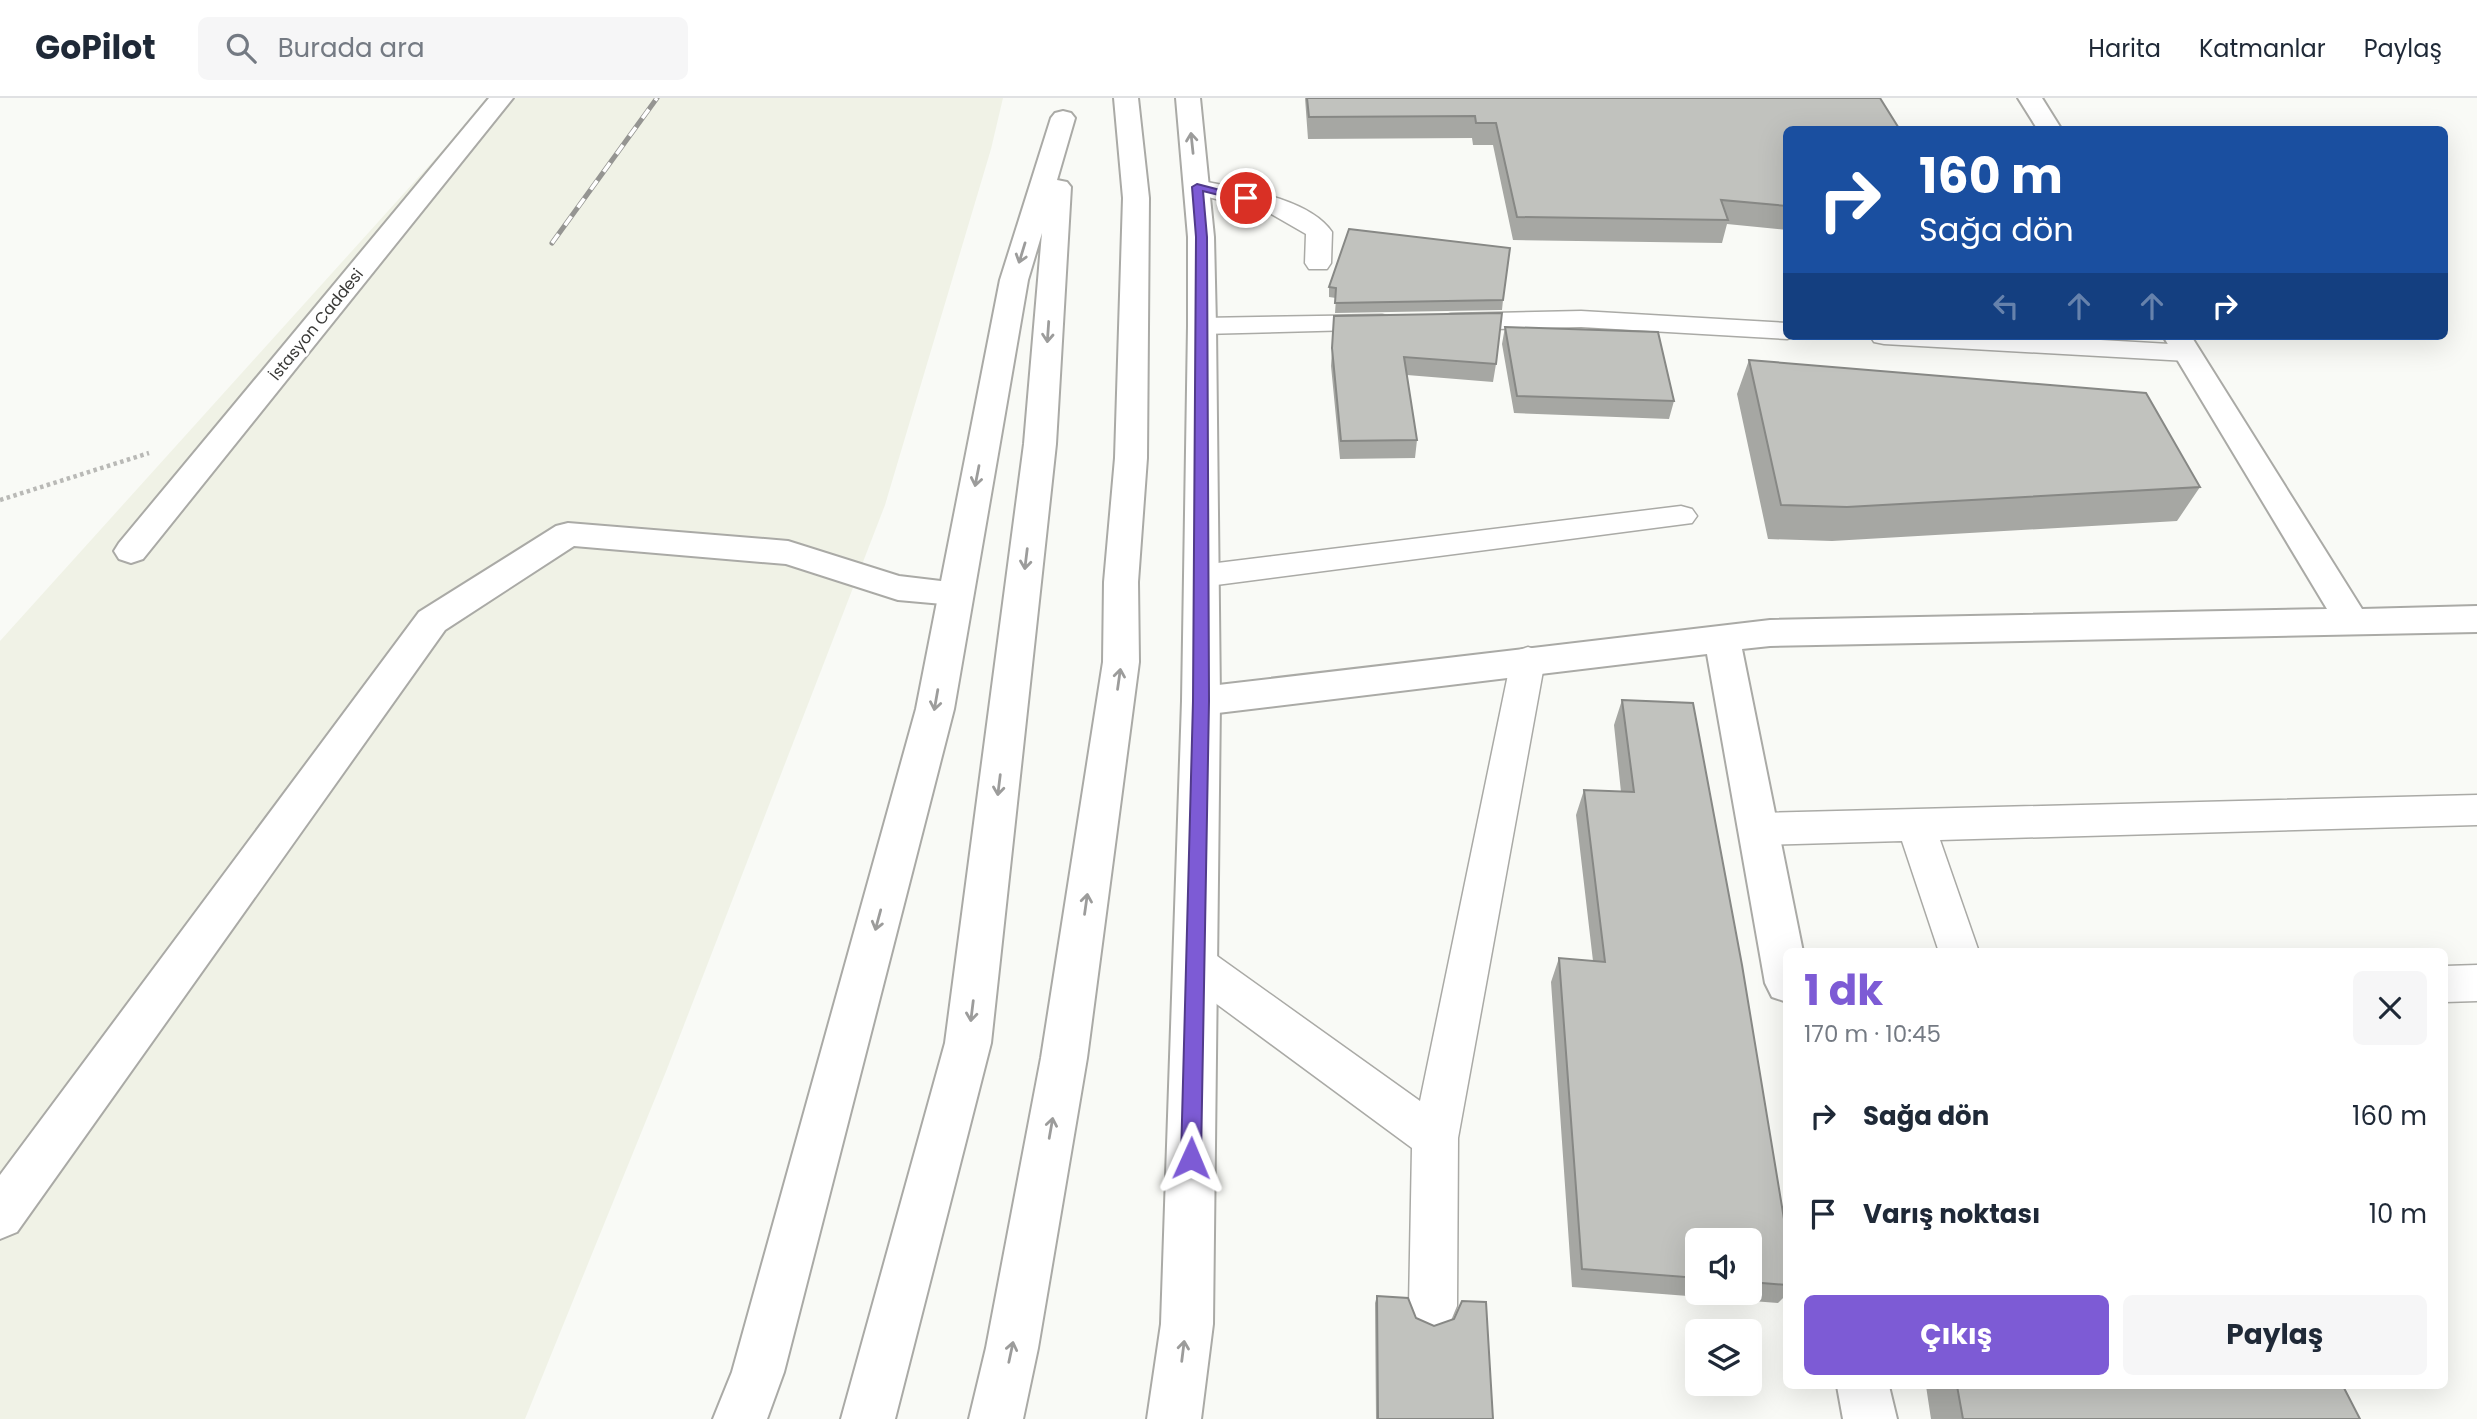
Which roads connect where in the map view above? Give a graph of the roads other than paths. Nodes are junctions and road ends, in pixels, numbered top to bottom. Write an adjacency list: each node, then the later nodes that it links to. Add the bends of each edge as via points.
1 (501, 98): 16 (main road, İstasyon Caddesi)
2 (1126, 98): 38 (main road, one-way to 2, via 1064,1058 1121,662 1136,198)
3 (1188, 98): 7 (main road, one-way to 3)
4 (2030, 98): 6 (main road)
5 (1064, 108): 18 (main road, one-way to 18, via 1014,280); 37 (main road, one-way to 37, via 1040,444 968,1043)
6 (2048, 126)
7 (1197, 187): 8 (lane, via 1271,204 1304,219 1319,232); 11 (main road)
8 (1318, 263)
9 (1317, 296): 10 (lane)
10 (1316, 324): 11 (lane); 12 (lane, via 1581,319)
11 (1202, 327): 17 (main road)
12 (1783, 331)
13 (2033, 340): 14 (lane)
14 (2182, 344): 20 (main road)
15 (1681, 516): 17 (lane)
16 (131, 551)
17 (1201, 576): 23 (main road)
18 (954, 593): 33 (main road, via 898,588 788,553 568,534 432,621); 36 (main road, one-way to 36, via 935,709 758,1371)
19 (2477, 619): 20 (main road)
20 (2353, 621): 21 (main road, via 1770,633)
21 (1722, 639): 22 (main road); 26 (main road)
22 (1528, 660): 23 (main road); 32 (lane)
23 (1201, 701): 29 (main road)
24 (2477, 810): 25 (lane)
25 (1916, 825): 26 (lane); 27 (lane)
26 (1758, 829): 28 (main road)
27 (1958, 948)
28 (1783, 962)
29 (1195, 964): 32 (lane); 39 (main road, one-way to 29, via 1187,1324)
30 (2477, 983): 31 (lane)
31 (2448, 984)
32 (1435, 1138): 34 (lane)
33 (0, 1215)
34 (1433, 1306)
35 (1864, 1389): 40 (main road)
36 (740, 1419)
37 (868, 1419)
38 (996, 1419)
39 (1174, 1419)
40 (1870, 1419)

